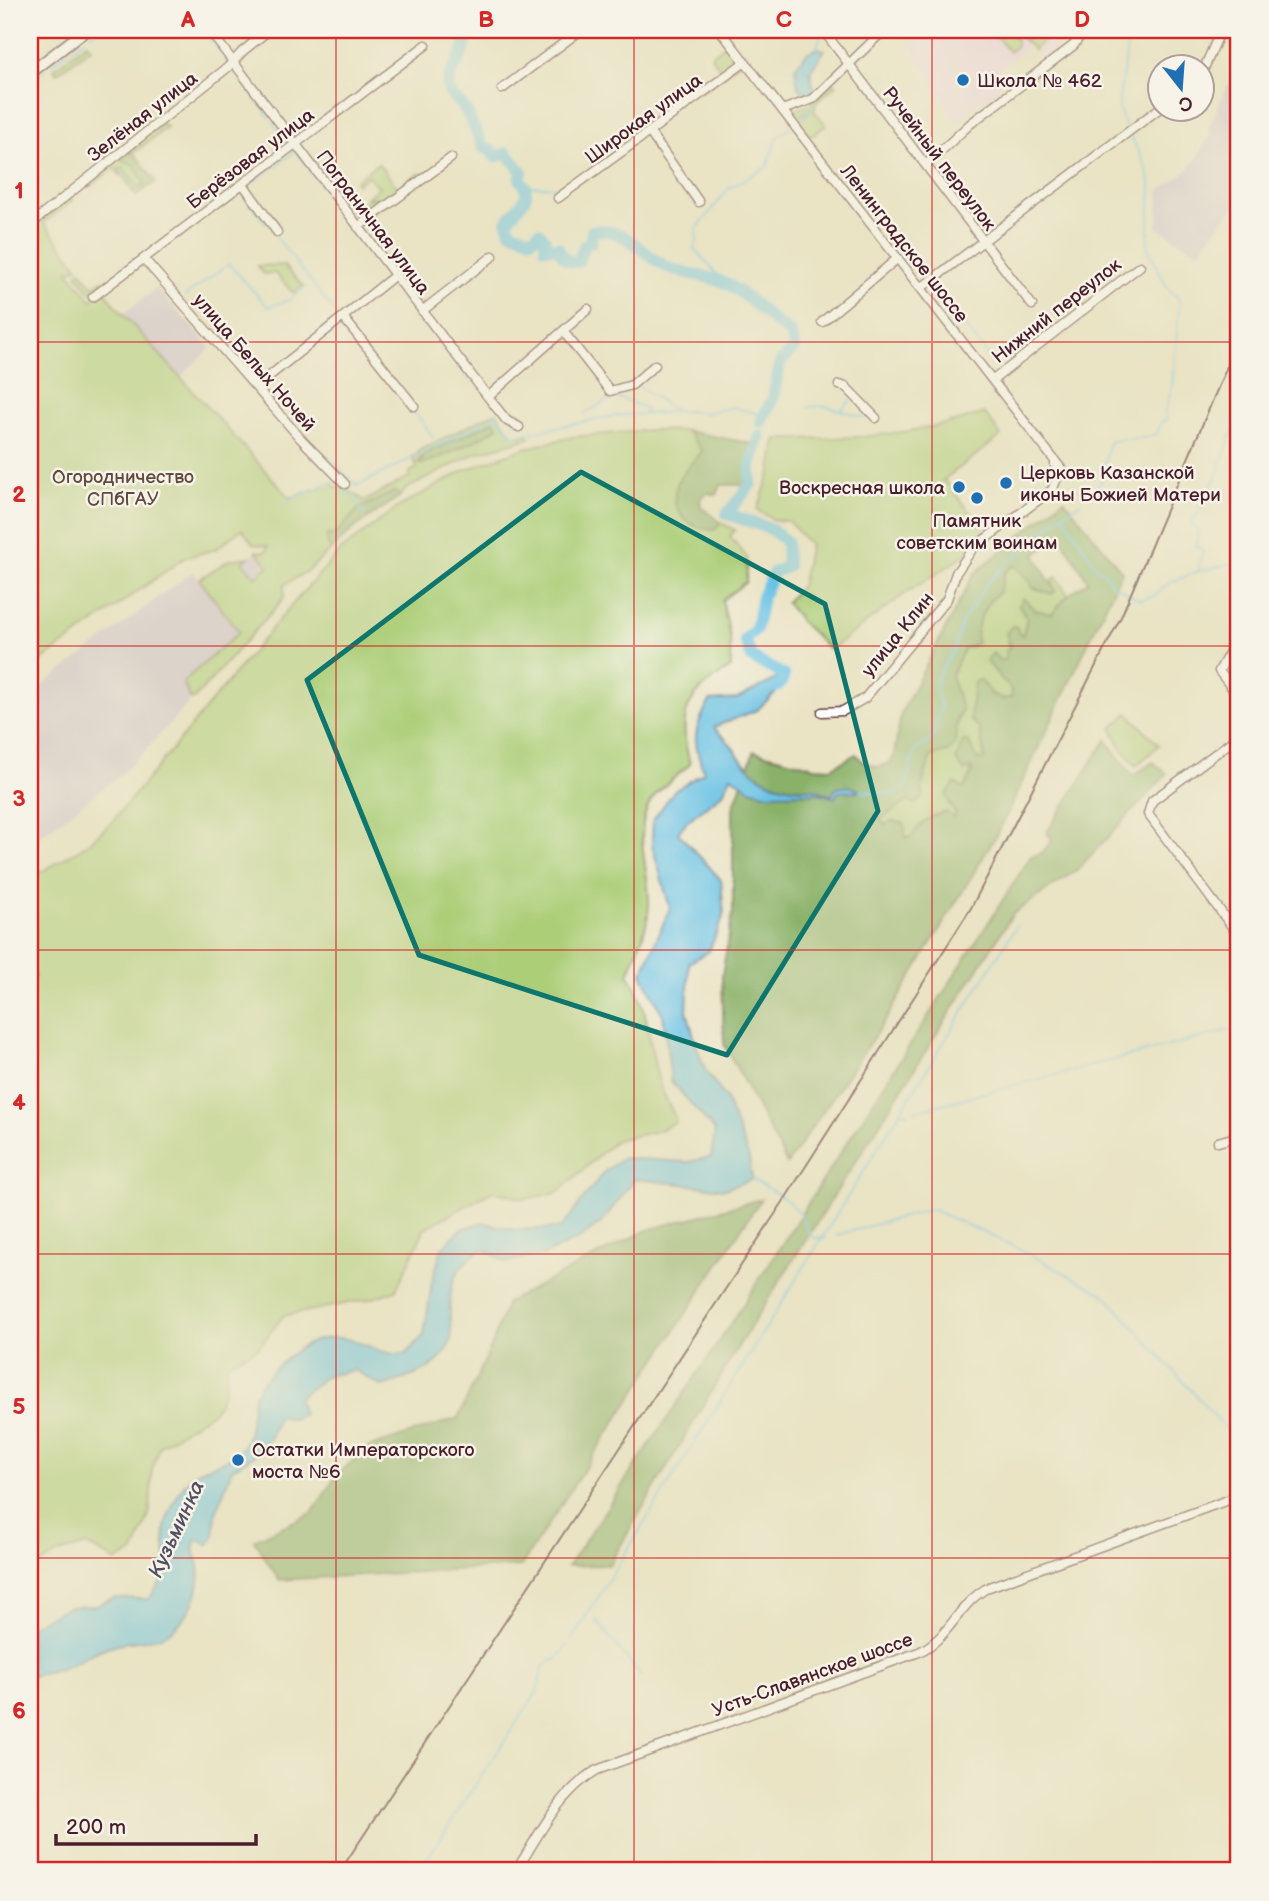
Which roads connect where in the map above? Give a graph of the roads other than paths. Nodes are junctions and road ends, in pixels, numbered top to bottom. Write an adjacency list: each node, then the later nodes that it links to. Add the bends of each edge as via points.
1 (86, 30): 15 (main road)
2 (209, 30): 12 (street, Пограничная улица)
3 (269, 30): 12 (street, Зелёная улица)
4 (581, 30): 16 (street)
5 (720, 30): 13 (street, Ленинградское шоссе)
6 (823, 30): 14 (street, Ручейный переулок)
7 (884, 30): 14 (street)
8 (1084, 30): 22 (street, via 1074,44 970,124)
9 (1221, 30): 11 (street)
10 (426, 45): 20 (street, Берёзовая улица)
11 (1211, 52)
12 (234, 62): 20 (street, Пограничная улица); 26 (street, Зелёная улица)
13 (745, 62): 17 (street, Ленинградское шоссе); 19 (street, Широкая улица)
14 (849, 63): 17 (street, via 809,101); 22 (street, Ручейный переулок)
15 (30, 73)
16 (502, 89)
17 (782, 110): 31 (street, Ленинградское шоссе)
18 (1146, 118): 29 (street)
19 (650, 132): 24 (street, Широкая улица); 25 (street)
20 (295, 144): 23 (street, Берёзовая улица); 27 (street, Пограничная улица)
21 (451, 158): 27 (street)
22 (926, 165): 29 (street, Ручейный переулок)
23 (243, 184): 28 (street); 32 (street, Берёзовая улица)
24 (558, 198)
25 (699, 202)
26 (32, 223)
27 (358, 227): 34 (street, Пограничная улица)
28 (277, 232)
29 (983, 240): 35 (street); 37 (street, Ручейный переулок)
30 (493, 256): 39 (street)
31 (898, 258): 35 (street, Ленинградское шоссе); 41 (street)
32 (144, 259): 36 (street, Берёзовая улица); 46 (street, улица Белых Ночей)
33 (1140, 266): 44 (street, Нижний переулок)
34 (394, 276): 39 (street, Пограничная улица); 40 (street)
35 (921, 288): 44 (street, Ленинградское шоссе)
36 (93, 297)
37 (1032, 305)
38 (588, 309): 42 (street)
39 (422, 311): 47 (street, Пограничная улица)
40 (343, 317): 46 (street); 48 (street)
41 (822, 322)
42 (563, 331): 43 (street, via 610,391 632,385); 47 (street)
43 (655, 365)
44 (993, 380): 51 (street, Ленинградское шоссе)
45 (839, 385): 49 (street)
46 (257, 386): 53 (street, улица Белых Ночей)
47 (488, 397): 50 (street, Пограничная улица, via 507,421)
48 (414, 406)
49 (876, 418)
50 (519, 427)
51 (1055, 462): 52 (street, Ленинградское шоссе); 56 (street, улица Клин, via 1052,489 973,548 956,573 947,599 865,698 843,711)
52 (1066, 475)
53 (345, 484)
54 (1239, 636): 55 (street, via 1219,671)
55 (1239, 697)
56 (821, 712)
57 (1239, 736): 58 (street, via 1152,801 1148,814)
58 (1239, 936)
59 (1239, 1136): 60 (street)
60 (1217, 1142)
61 (1239, 1496): 62 (street, Усть-Славянское шоссе, via 989,1587 968,1602 944,1636 919,1652 611,1763 571,1788)
62 (516, 1871)

